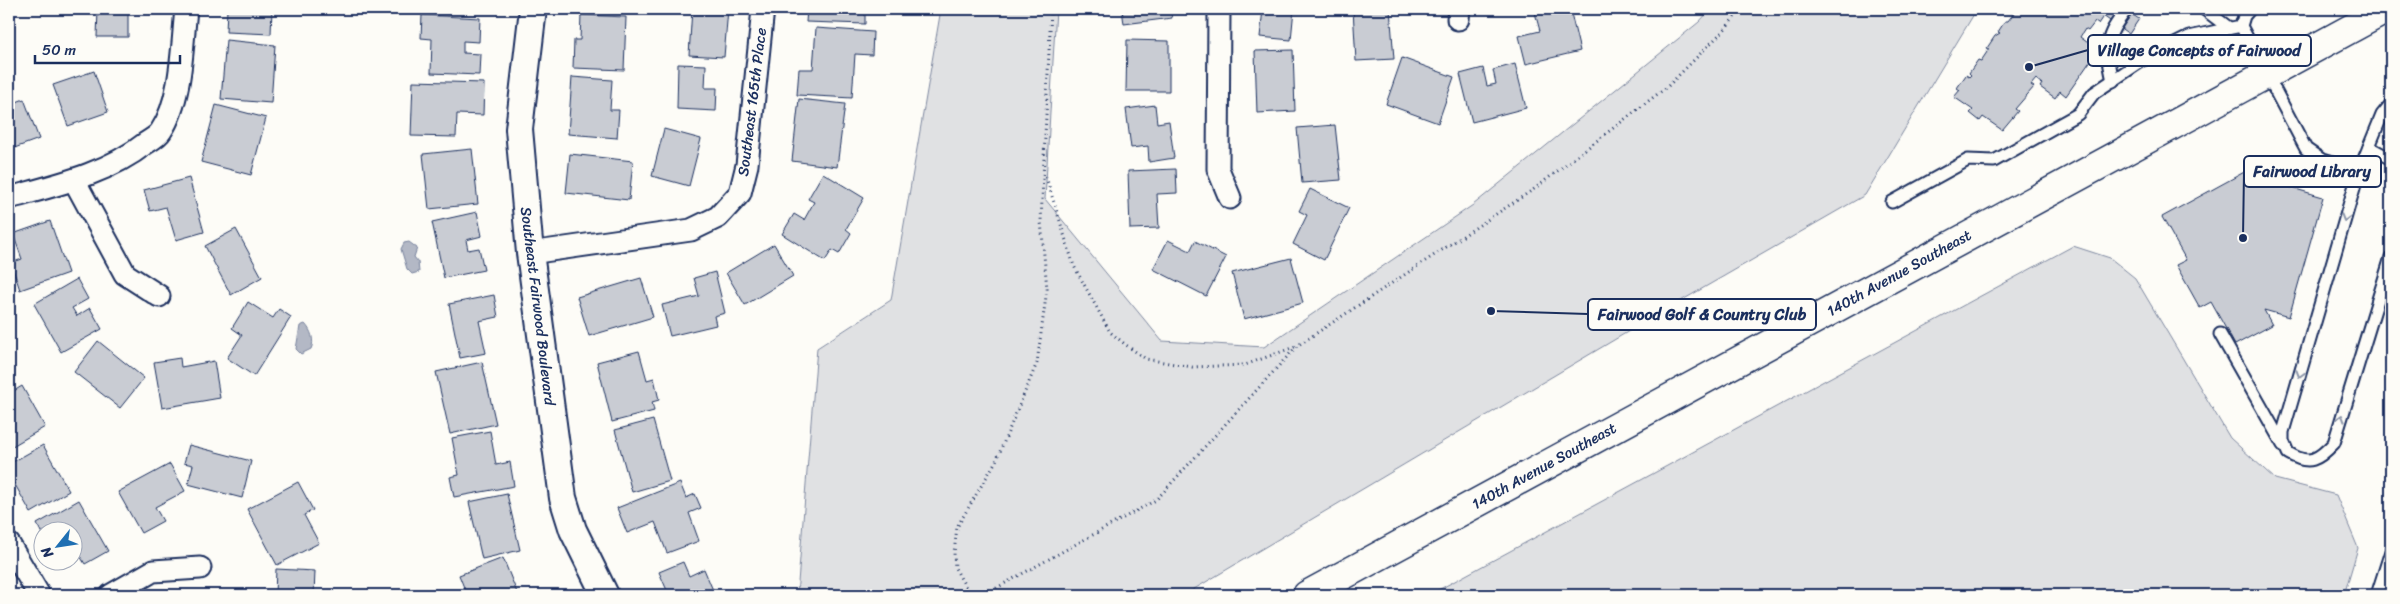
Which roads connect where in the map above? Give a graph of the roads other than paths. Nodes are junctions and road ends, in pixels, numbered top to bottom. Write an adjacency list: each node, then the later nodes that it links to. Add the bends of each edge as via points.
1 (186, 9): 17 (street, via 177,85 172,107 160,132 118,162)
2 (534, 9): 21 (street, Southeast Fairwood Boulevard, via 519,129)
3 (763, 9): 21 (street, Southeast 165th Place, via 747,165 740,193 718,217 691,230)
4 (1219, 9): 19 (street, via 1218,169)
5 (2126, 9): 12 (lane, via 2110,31 2107,51)
6 (2204, 9): 10 (lane)
7 (2250, 9): 9 (lane)
8 (2387, 9): 11 (main road, 140th Avenue Southeast)
9 (2241, 26): 10 (lane); 11 (lane)
10 (2229, 28): 12 (lane, via 2189,38 2143,60)
11 (2266, 74): 16 (lane, via 2306,149 2322,160); 32 (main road, 140th Avenue Southeast)
12 (2113, 81): 20 (lane, via 2094,93 2078,114 2002,157 1994,161 1968,160)
13 (2391, 104): 14 (lane, via 2382,115)
14 (2369, 147): 15 (lane); 16 (lane)
15 (2391, 159)
16 (2359, 171): 25 (lane, one-way to 25, via 2283,432)
17 (74, 180): 18 (street); 23 (street, via 125,274)
18 (9, 198)
19 (1230, 198)
20 (1892, 202)
21 (530, 253): 31 (street, Southeast Fairwood Boulevard, via 563,498 573,530)
22 (2391, 257): 25 (lane, one-way to 22, via 2299,460 2311,460 2334,443)
23 (159, 296)
24 (2220, 334): 25 (lane)
25 (2288, 453)
26 (9, 544): 29 (street)
27 (2391, 552): 33 (lane)
28 (200, 568): 30 (street, via 153,571)
29 (39, 595)
30 (111, 595)
31 (604, 595)
32 (1307, 595)
33 (2377, 595)

